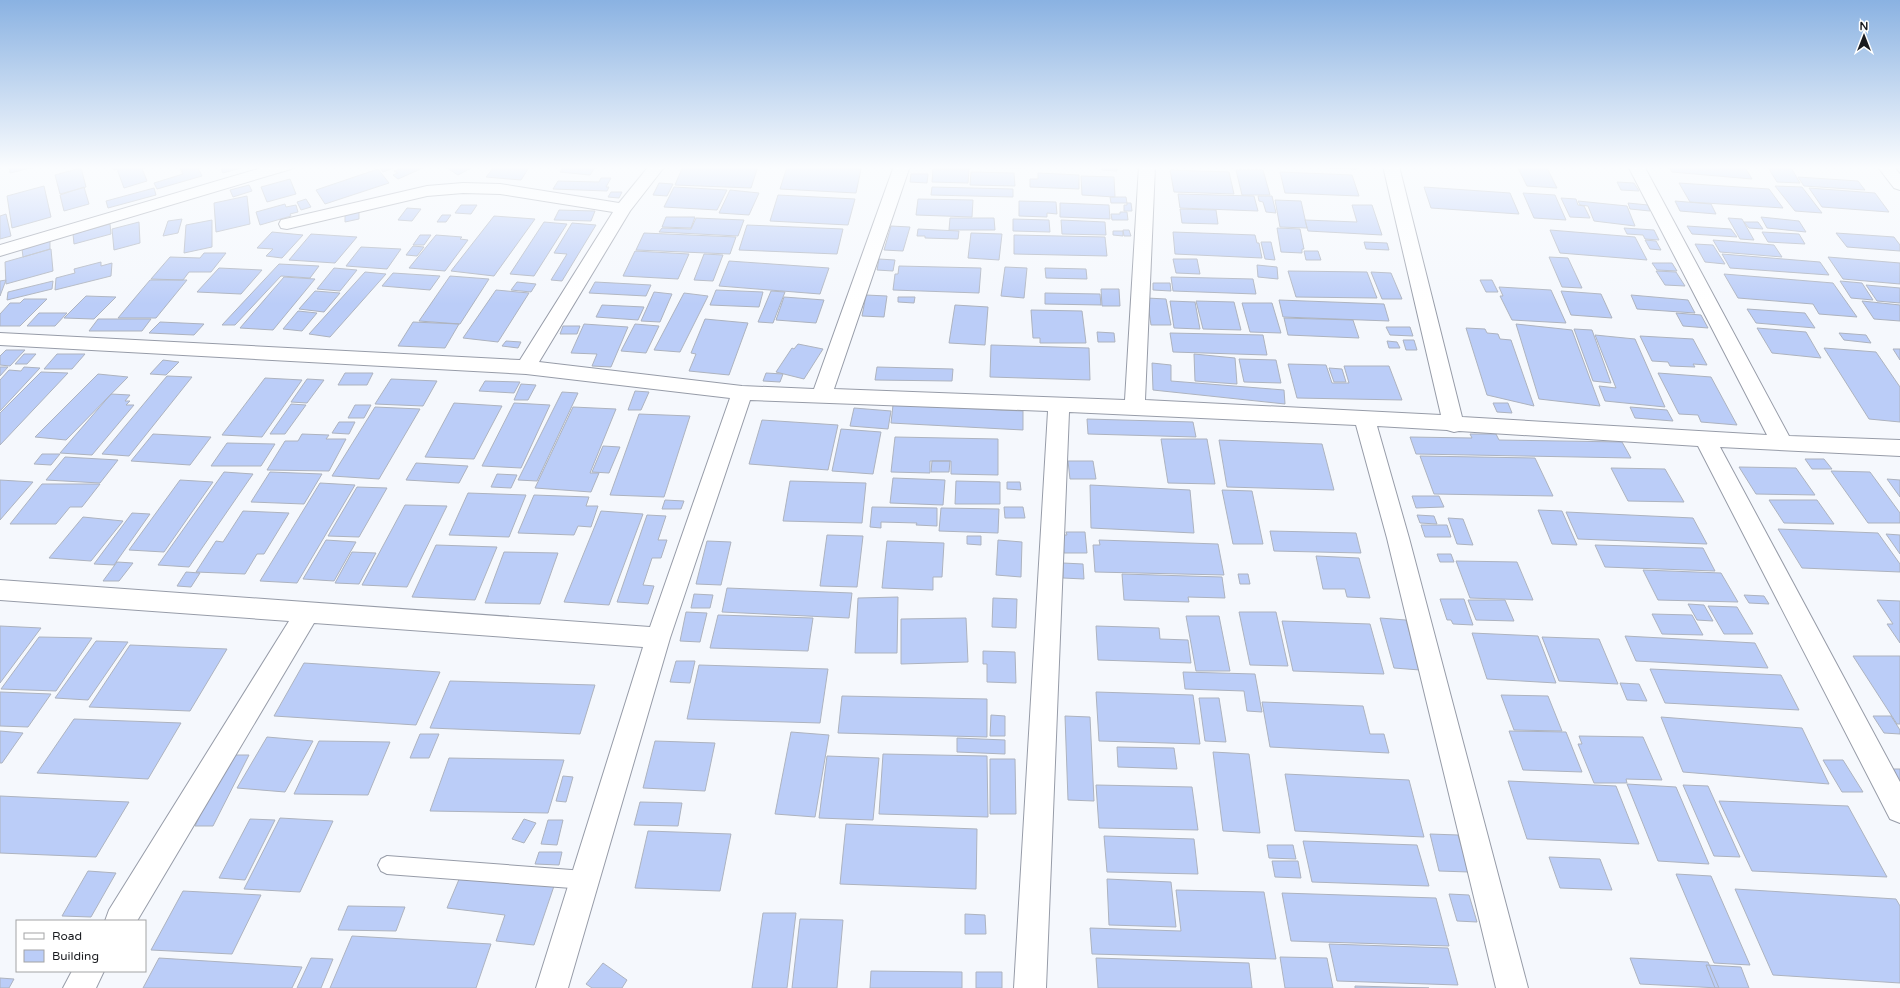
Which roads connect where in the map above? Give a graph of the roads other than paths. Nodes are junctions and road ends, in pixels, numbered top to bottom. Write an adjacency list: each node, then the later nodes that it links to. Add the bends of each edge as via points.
1 (130, 212): 9 (street)
2 (337, 212): 8 (street)
3 (621, 212): 11 (street)
4 (886, 212): 13 (street)
5 (1145, 212): 15 (street)
6 (1402, 212): 17 (street)
7 (1660, 212): 19 (street)
8 (287, 224)
9 (0, 251)
10 (0, 339): 11 (street)
11 (526, 367): 12 (street)
12 (742, 393): 13 (street); 23 (street)
13 (822, 395): 14 (street)
14 (1059, 404): 15 (street); 31 (street)
15 (1134, 407): 16 (street)
16 (1364, 418): 17 (street); 32 (street, via 1400,545)
17 (1454, 424): 18 (street)
18 (1705, 439): 19 (street); 24 (street)
19 (1782, 443): 20 (street)
20 (1900, 448)
21 (0, 590): 22 (street)
22 (307, 613): 23 (street); 27 (street)
23 (658, 638): 26 (street)
24 (1900, 810)
25 (387, 865): 26 (lane)
26 (585, 880): 30 (street)
27 (121, 920)
28 (88, 972): 29 (street)
29 (79, 988)
30 (552, 988)
31 (1030, 988)
32 (1512, 988)

